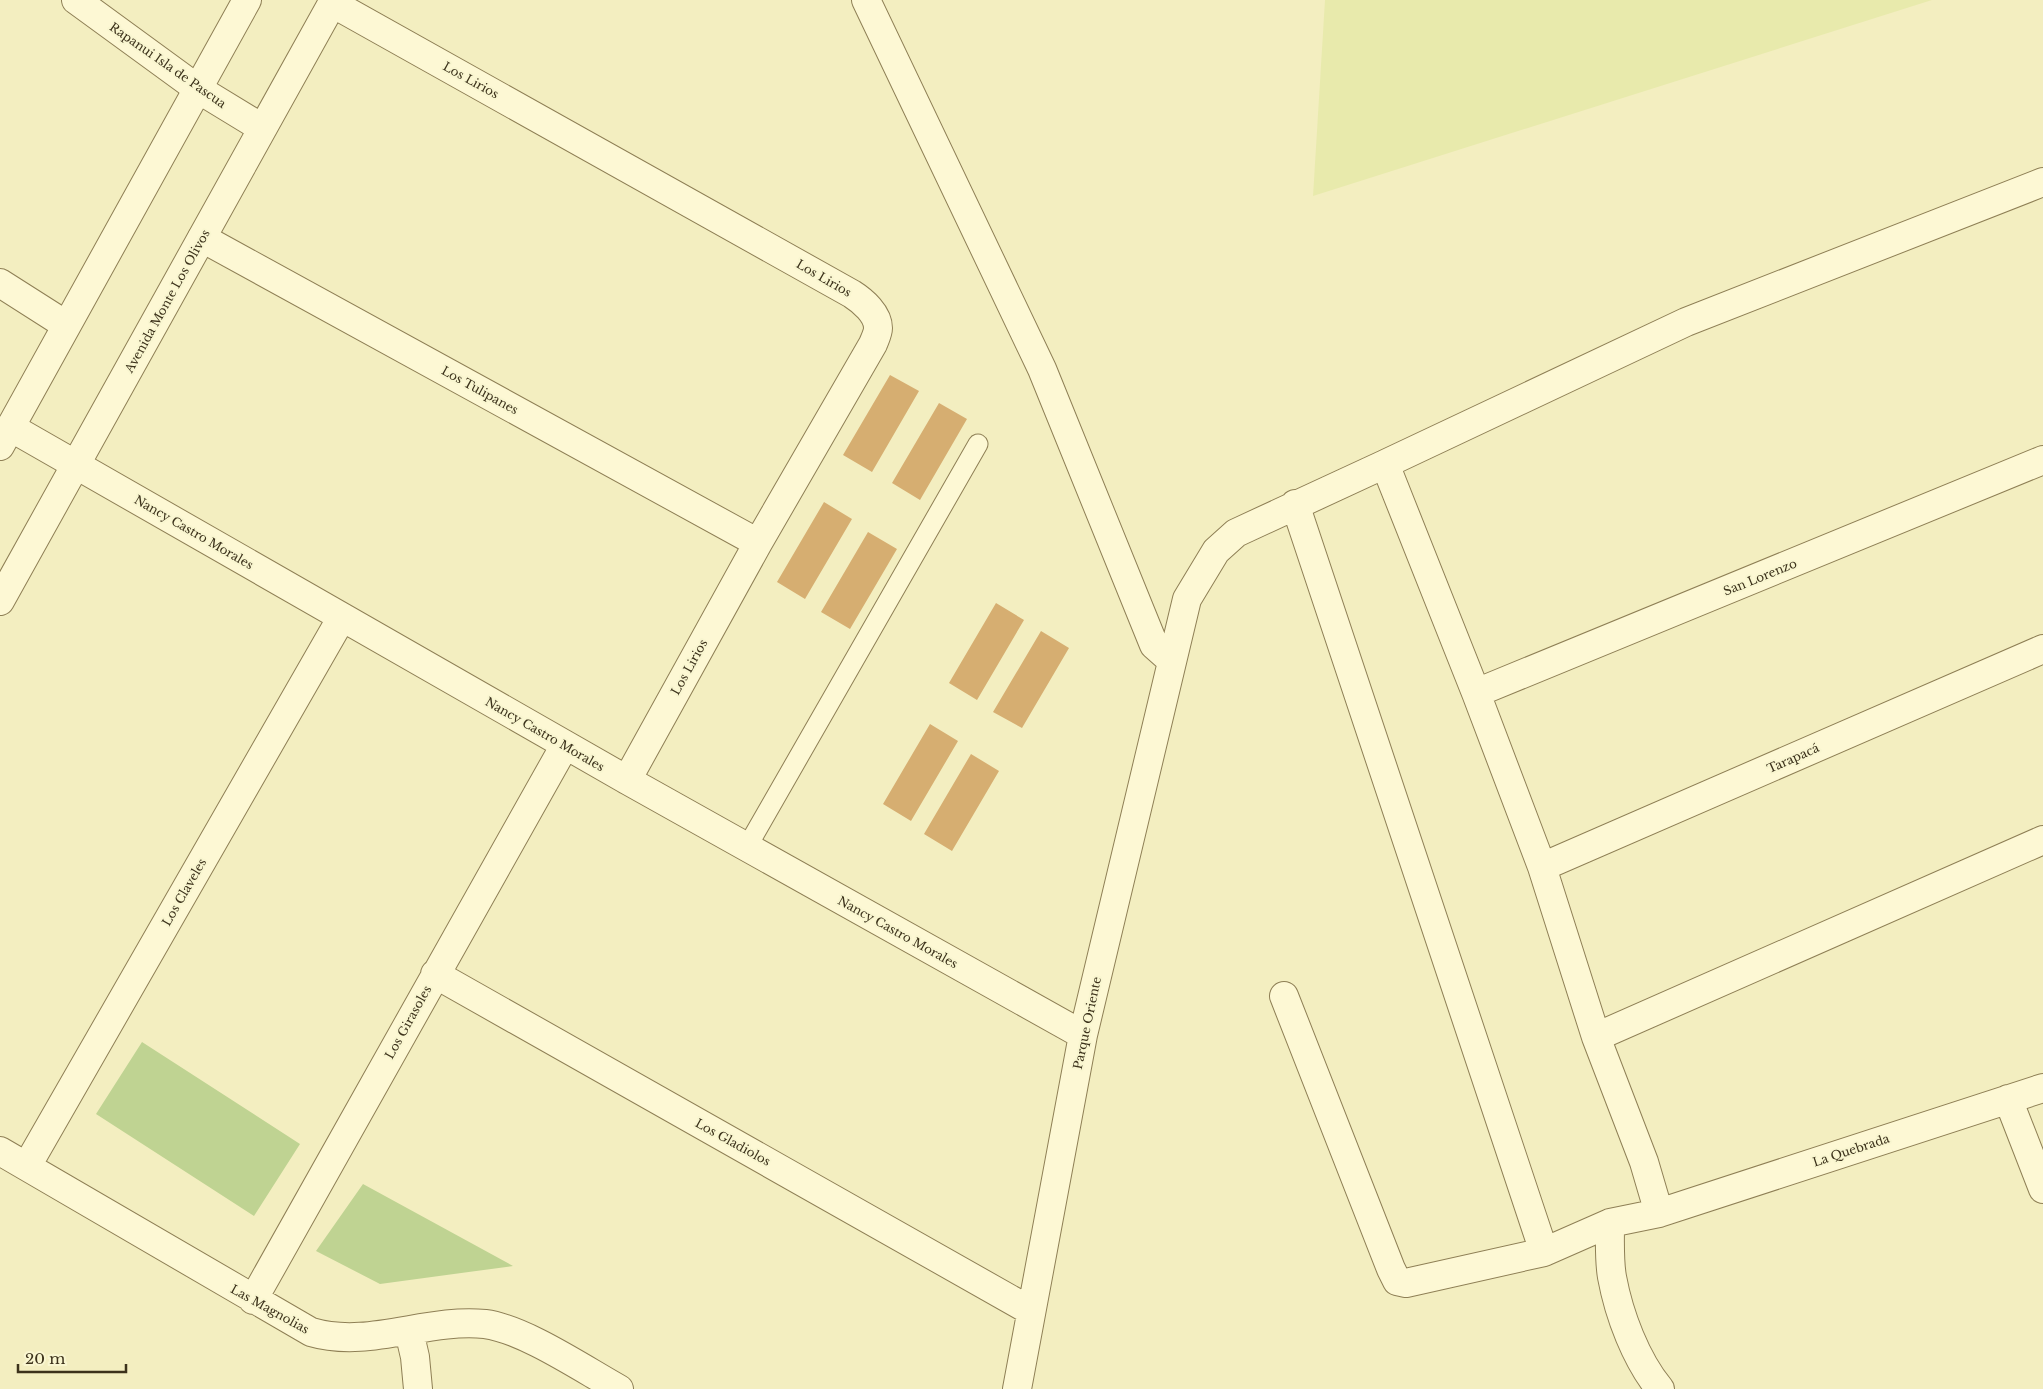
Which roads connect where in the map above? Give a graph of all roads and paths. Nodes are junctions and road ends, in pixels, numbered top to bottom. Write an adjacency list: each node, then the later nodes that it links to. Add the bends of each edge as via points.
1 (76, 0): 5 (street, Rapanui Isla de Pascua)
2 (247, 0): 5 (street)
3 (866, 0): 21 (street, via 1042,370 1154,644)
4 (333, 1): 6 (street, Avenida Monte Los Olivos); 17 (street, Los Lirios, via 864,302 878,328 873,344)
5 (198, 89): 6 (street, Rapanui Isla de Pascua); 10 (street)
6 (262, 128): 8 (street, Avenida Monte Los Olivos)
7 (2043, 182): 15 (street, Parque Oriente, via 1686,322)
8 (202, 238): 14 (street, Avenida Monte Los Olivos); 17 (street, Los Tulipanes)
9 (0, 283): 10 (street)
10 (66, 325): 11 (street)
11 (5, 436): 14 (street, Nancy Castro Morales)
12 (978, 444): 26 (lane)
13 (2043, 460): 22 (street, San Lorenzo)
14 (76, 464): 18 (street, Avenida Monte Los Olivos); 19 (street, Nancy Castro Morales)
15 (1385, 464): 16 (street, Parque Oriente); 22 (street)
16 (1295, 504): 21 (street, Parque Oriente, via 1236,533 1216,551 1187,599); 39 (street)
17 (758, 543): 24 (street, Los Lirios)
18 (0, 601)
19 (342, 617): 23 (street, Nancy Castro Morales); 35 (street, Los Claveles)
20 (2043, 650): 27 (street, Tarapacá)
21 (1172, 661): 30 (street, Parque Oriente)
22 (1476, 694): 27 (street)
23 (565, 745): 24 (street, Nancy Castro Morales); 28 (street, Los Girasoles)
24 (627, 780): 26 (street, Nancy Castro Morales)
25 (2043, 840): 31 (street)
26 (747, 847): 30 (street, Nancy Castro Morales)
27 (1542, 867): 31 (street)
28 (435, 974): 40 (street, Los Girasoles); 41 (street, Los Gladiolos)
29 (1284, 996): 39 (street, La Quebrada, via 1397,1281 1406,1283)
30 (1083, 1036): 41 (street, Parque Oriente)
31 (1596, 1037): 37 (street, via 1644,1162)
32 (2043, 1088): 33 (street, La Quebrada)
33 (2008, 1099): 36 (street); 37 (street, La Quebrada)
34 (0, 1150): 35 (street, Las Magnolias)
35 (27, 1166): 40 (street, Las Magnolias)
36 (2043, 1189)
37 (1659, 1213): 38 (street, La Quebrada)
38 (1610, 1223): 39 (street, La Quebrada); 46 (street, via 1612,1276 1626,1327 1649,1376)
39 (1544, 1252)
40 (253, 1300): 42 (street, Las Magnolias, via 296,1325 327,1337 360,1339)
41 (1031, 1311): 45 (street, Parque Oriente)
42 (409, 1331): 43 (street); 44 (street, Las Magnolias, via 466,1323 504,1328)
43 (418, 1389)
44 (619, 1389)
45 (1017, 1389)
46 (1660, 1389)

